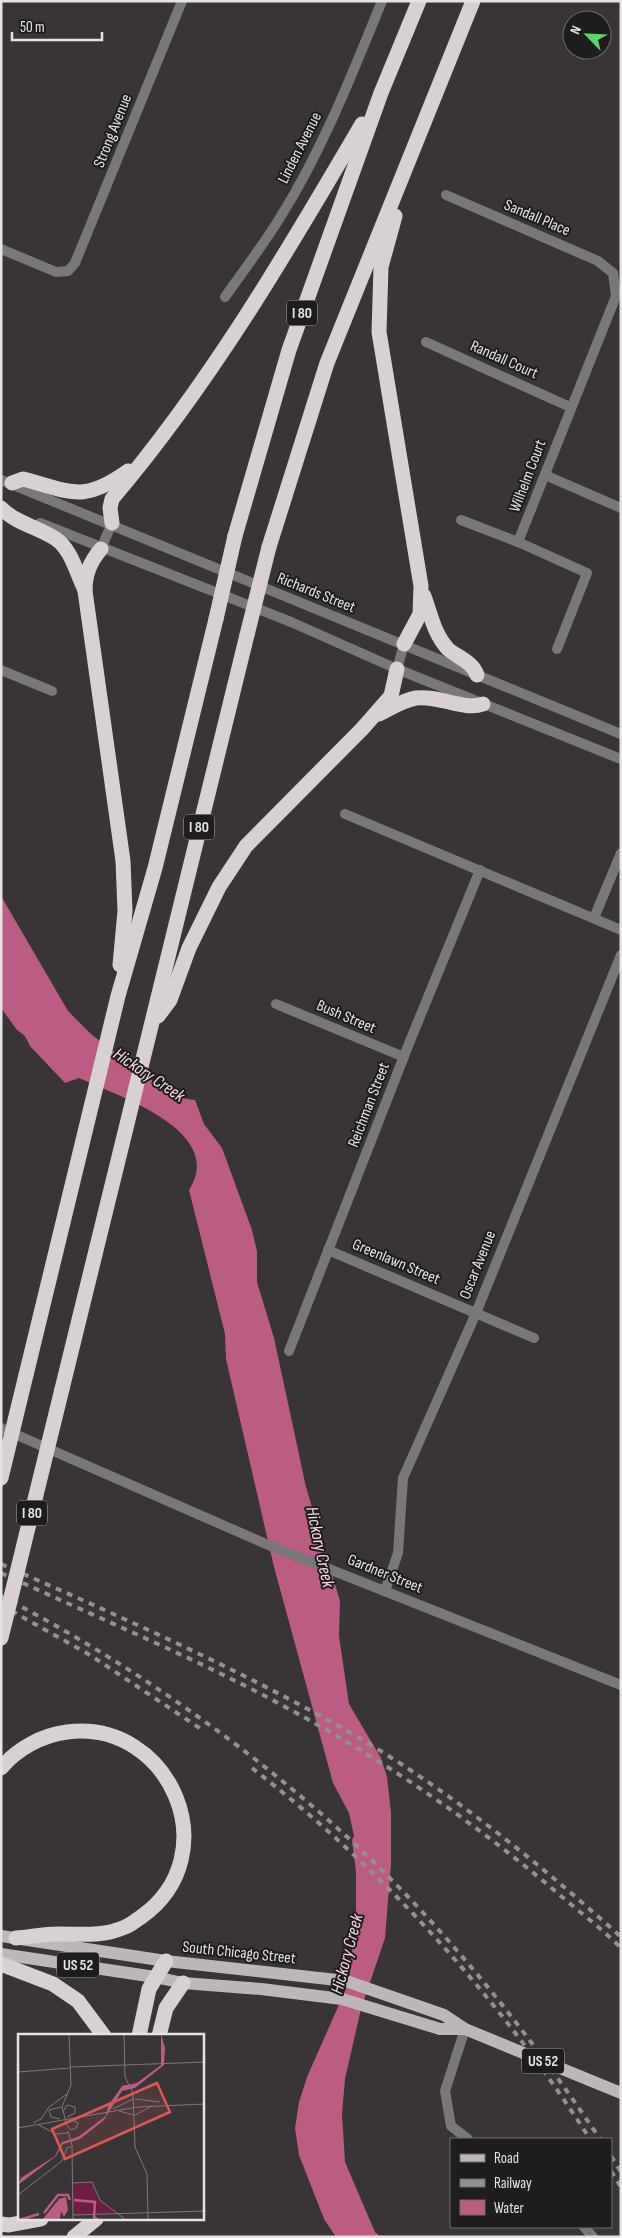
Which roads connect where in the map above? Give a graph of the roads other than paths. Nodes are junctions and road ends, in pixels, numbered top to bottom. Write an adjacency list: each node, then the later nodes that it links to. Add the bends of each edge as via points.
1 (182, 1): 8 (street, Strong Avenue, via 75,263 68,271 56,272)
2 (382, 1): 10 (street, Linden Avenue, via 316,153 282,215)
3 (419, 1): 5 (highway, I 80)
4 (474, 1): 6 (highway, I 80)
5 (381, 93): 13 (highway, via 274,275); 40 (highway, I 80, bridge, via 289,350 235,536 155,868)
6 (412, 152): 22 (highway, via 381,267 379,332); 42 (highway, I 80, bridge, via 327,363 269,546)
7 (446, 195): 9 (street, Sandall Place, via 598,261)
8 (1, 249)
9 (613, 273): 12 (street, Wilhelm Court, via 616,296)
10 (225, 297)
11 (426, 342): 12 (street, Randall Court)
12 (570, 407): 14 (street, Wilhelm Court)
13 (146, 459): 15 (highway, via 108,486 80,494 58,491 24,479); 19 (highway, via 112,500)
14 (545, 475): 17 (street); 20 (street, Wilhelm Court)
15 (7, 481): 19 (street, Richards Street)
16 (1, 507): 21 (street); 23 (highway, via 11,518 57,540 66,549)
17 (621, 508)
18 (461, 520): 20 (street)
19 (112, 523): 21 (street); 24 (street, Richards Street, via 241,580)
20 (518, 542): 25 (street, via 587,573)
21 (101, 549): 23 (highway, via 90,563 85,580); 26 (street, via 291,622)
22 (421, 586): 24 (highway, via 420,614); 28 (highway, via 436,634)
23 (86, 591): 40 (highway, via 124,861)
24 (404, 644): 26 (street); 28 (street, Richards Street)
25 (557, 649)
26 (397, 669): 30 (street); 31 (highway, via 391,696)
27 (1, 670): 29 (street)
28 (477, 674): 32 (street, Richards Street)
29 (52, 691)
30 (483, 704): 31 (highway, via 475,707 417,698 404,701); 33 (street)
31 (372, 718): 42 (highway, via 246,846 219,887 189,948 170,1000)
32 (621, 734)
33 (621, 759)
34 (345, 814): 36 (street)
35 (621, 853): 37 (street)
36 (480, 870): 37 (street); 43 (street, Reichman Street)
37 (594, 918): 38 (street)
38 (621, 930)
39 (621, 955): 45 (street, Oscar Avenue)
40 (118, 996): 49 (highway, I 80, bridge)
41 (276, 1004): 43 (street, Bush Street)
42 (154, 1021): 51 (highway, I 80, bridge)
43 (404, 1057): 44 (street, Reichman Street)
44 (328, 1250): 45 (street, Greenlawn Street); 47 (street, Reichman Street)
45 (476, 1313): 46 (street, Greenlawn Street); 50 (street, Oscar Avenue, via 403,1478 398,1553)
46 (534, 1338)
47 (289, 1351)
48 (1, 1428): 50 (street, Gardner Street, via 266,1544)
49 (1, 1478)
50 (385, 1591): 52 (street, Gardner Street)
51 (1, 1638)
52 (621, 1685)
53 (1, 1768): 54 (highway, via 28,1745 56,1734 87,1730 118,1737 145,1753 162,1772 177,1796 184,1827 183,1854 172,1885 153,1908 126,1927 94,1936)
54 (9, 1937): 56 (main road, South Chicago Street / US 52)
55 (1, 1954): 58 (main road, South Chicago Street / US 52)
56 (166, 1961): 58 (highway); 60 (main road, South Chicago Street / US 52, via 346,1982 444,2015)
57 (1, 1964): 61 (highway, via 59,1988 78,2001)
58 (156, 1977): 59 (main road, South Chicago Street / US 52); 62 (highway, via 144,2002)
59 (183, 1983): 60 (main road, South Chicago Street / US 52, via 342,1999 440,2029); 63 (highway, via 166,2008)
60 (464, 2029): 64 (main road, South Chicago Street / US 52); 65 (street, via 445,2091 450,2126)
61 (103, 2034)
62 (140, 2034)
63 (160, 2034)
64 (621, 2093)
65 (467, 2138)
66 (37, 2220): 68 (highway, via 9,2226)
67 (95, 2220): 69 (highway)
68 (1, 2224)
69 (74, 2237)

